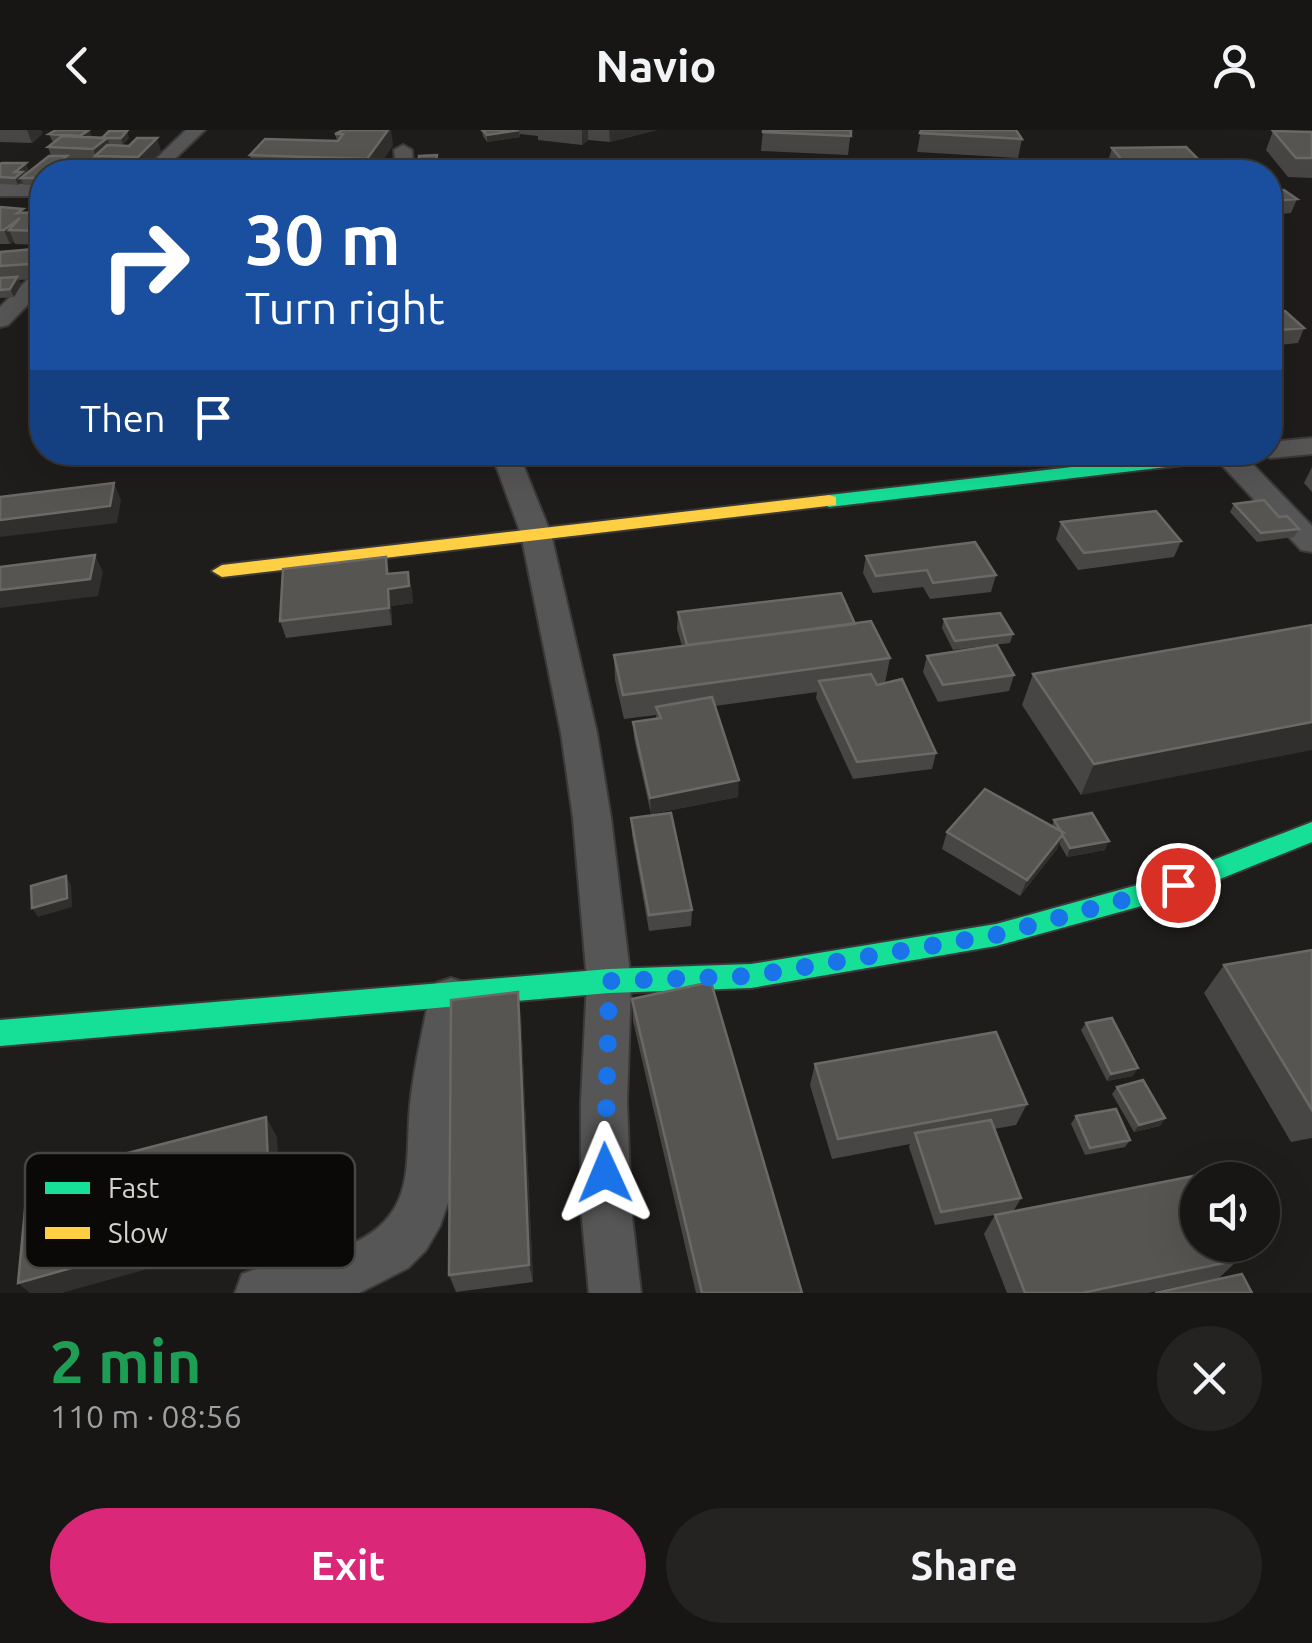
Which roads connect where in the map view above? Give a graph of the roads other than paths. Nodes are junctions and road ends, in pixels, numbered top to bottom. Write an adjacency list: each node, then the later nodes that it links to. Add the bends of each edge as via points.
1 (196, 130): 3 (street)
2 (402, 150): 4 (street)
3 (164, 160)
4 (403, 160)
5 (0, 190): 6 (street)
6 (30, 190)
7 (30, 290): 8 (street)
8 (0, 320)
9 (1312, 446): 10 (street)
10 (1282, 449)
11 (509, 465): 14 (street)
12 (1131, 465): 14 (street)
13 (1245, 465): 15 (street)
14 (536, 534): 16 (street); 18 (street, via 579,733)
15 (1312, 542)
16 (222, 571)
17 (1312, 832): 18 (street, via 1178,885 996,935 751,976)
18 (609, 981): 19 (street); 22 (street, via 606,1208)
19 (451, 997): 20 (street); 21 (street, via 433,1111 432,1179 412,1231 381,1258 335,1278)
20 (0, 1033)
21 (262, 1293)
22 (615, 1293)

